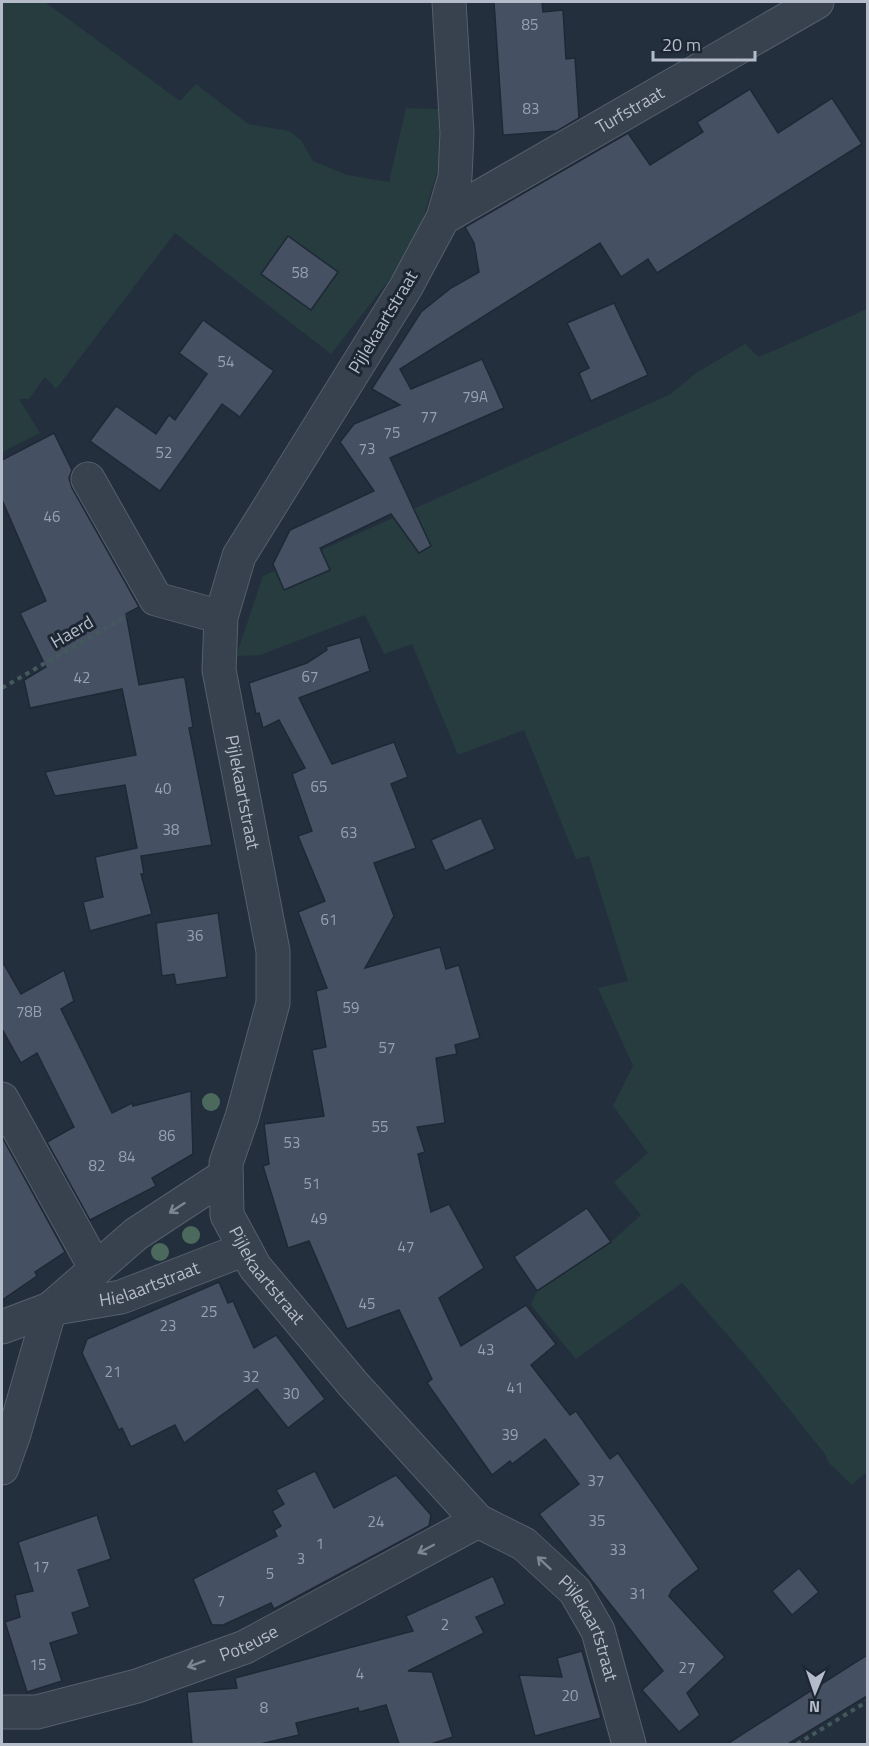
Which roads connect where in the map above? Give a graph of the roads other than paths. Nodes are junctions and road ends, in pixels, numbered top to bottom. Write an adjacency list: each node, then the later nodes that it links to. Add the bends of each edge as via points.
1 (449, 2): 3 (street, Pijlekaartstraat, via 457,133 455,177)
2 (817, 2): 3 (street, Turfstraat)
3 (443, 218): 5 (street, Pijlekaartstraat, via 406,287 239,556)
4 (88, 479): 5 (street, via 156,599)
5 (221, 617): 7 (street, Pijlekaartstraat, via 219,670 273,951 273,1003 226,1163)
6 (2, 1099): 9 (street, Hielaartstraat)
7 (226, 1175): 8 (street, Pijlekaartstraat, via 227,1215); 9 (street, Hielaartstraat, one-way to 9, via 136,1234)
8 (245, 1249): 10 (street, Hielaartstraat, via 121,1297); 13 (street, Pijlekaartstraat, via 255,1267 353,1383)
9 (96, 1269): 10 (street, Hielaartstraat)
10 (50, 1309): 11 (street, Hielaartstraat); 12 (street)
11 (2, 1327)
12 (2, 1468)
13 (478, 1521): 14 (street, Poteuse, one-way to 14, via 244,1647 103,1695 37,1712); 15 (street, Pijlekaartstraat, one-way to 13, via 598,1631 575,1592 524,1544)
14 (2, 1712)
15 (629, 1744)

